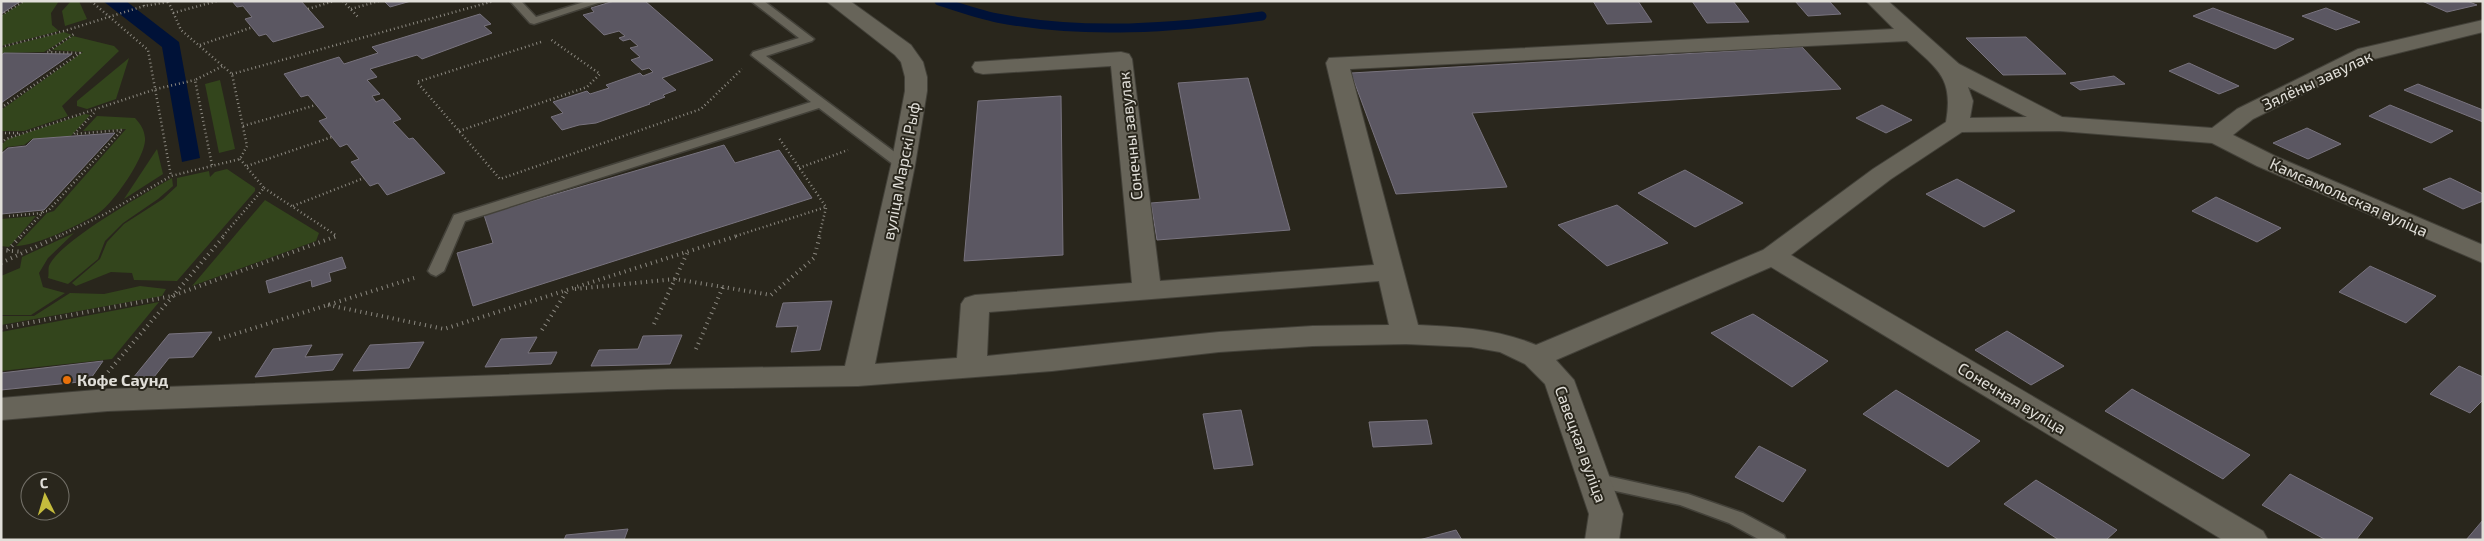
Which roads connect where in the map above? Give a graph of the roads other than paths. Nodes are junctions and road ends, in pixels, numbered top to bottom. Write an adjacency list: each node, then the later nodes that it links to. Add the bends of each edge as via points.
1 (516, 1): 2 (lane, via 534,21)
2 (599, 1)
3 (756, 1): 10 (lane, via 808,39 758,55)
4 (836, 1): 14 (street, вуліца Марскі Рыф, via 888,37 912,62 916,91)
5 (1876, 1): 7 (street)
6 (2483, 26): 13 (street, Зялёны завулак, via 2366,54 2245,114)
7 (1913, 34): 9 (street); 18 (street, via 1337,63)
8 (983, 67): 19 (street, Сонечны завулак, via 1122,60)
9 (1951, 69): 11 (street); 12 (street, via 1961,101)
10 (821, 103): 14 (lane); 17 (lane, via 459,218)
11 (2060, 124): 12 (street); 13 (street)
12 (1957, 125): 16 (street, via 1882,174)
13 (2217, 136): 15 (street, Камсамольская вуліца, via 2266,161)
14 (903, 165): 23 (street, вуліца Марскі Рыф)
15 (2483, 255)
16 (1773, 256): 21 (street); 28 (street, Сонечная вуліца)
17 (436, 271)
18 (1390, 272): 19 (street); 20 (street)
19 (1147, 290): 22 (street, via 975,304)
20 (1406, 334): 21 (street, via 1472,337 1507,344); 22 (street, via 1219,342)
21 (1536, 356): 25 (street, Савецкая вуліца, via 1559,380)
22 (970, 368): 23 (street)
23 (858, 376): 24 (street, via 668,379 84,402)
24 (1, 409)
25 (1594, 480): 26 (street, Савецкая вуліца, via 1606,514); 27 (lane, via 1682,499 1736,518)
26 (1602, 540)
27 (1777, 540)
28 (2251, 540)

